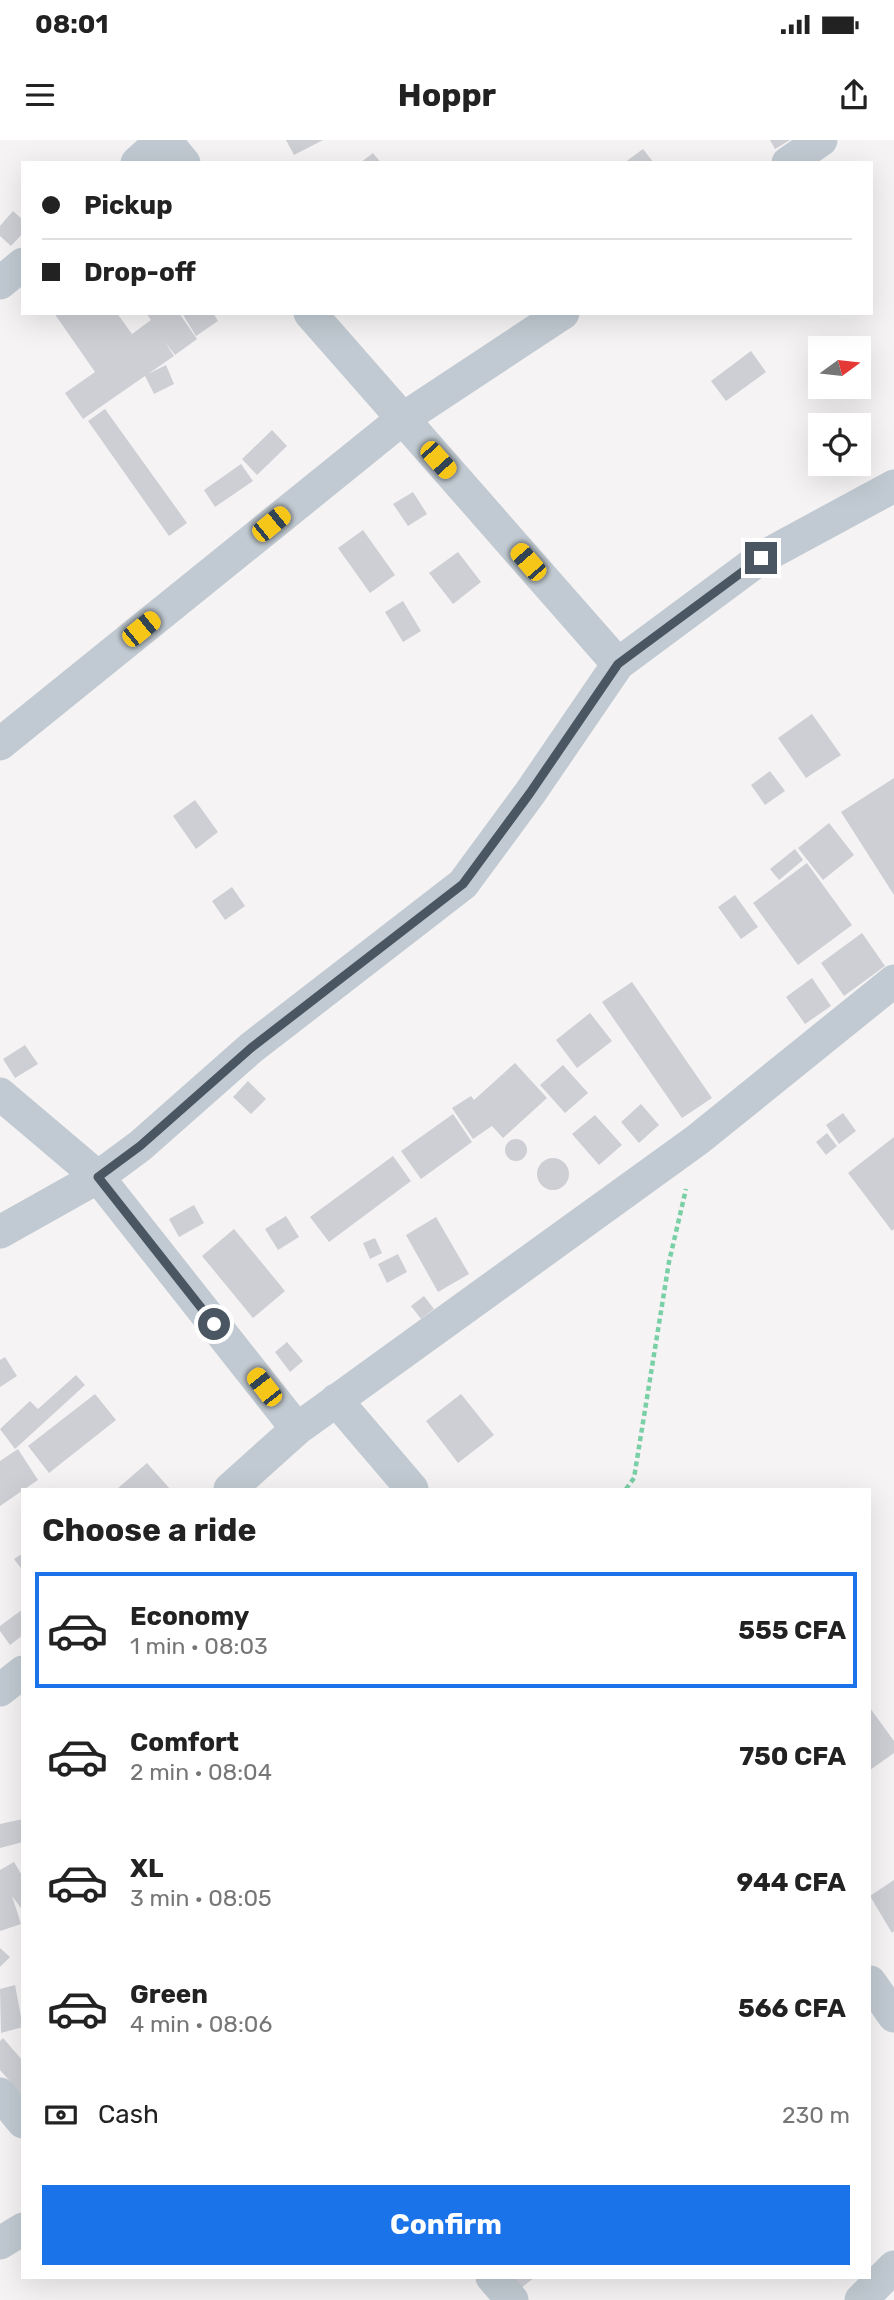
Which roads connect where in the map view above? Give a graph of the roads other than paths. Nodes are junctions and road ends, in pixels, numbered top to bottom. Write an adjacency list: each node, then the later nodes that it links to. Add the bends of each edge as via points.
1 (164, 140): 3 (street); 4 (street)
2 (821, 140): 5 (street)
3 (139, 161)
4 (182, 161)
5 (791, 161)
6 (21, 266): 7 (street)
7 (0, 283)
8 (312, 315): 10 (street)
9 (560, 315): 10 (street)
10 (401, 419): 12 (street); 13 (street)
11 (894, 486): 12 (street, via 761,558)
12 (618, 664): 16 (street, via 463,884 251,1048)
13 (0, 744)
14 (894, 981): 18 (street, via 697,1140)
15 (0, 1094): 16 (street)
16 (98, 1177): 17 (street); 19 (street)
17 (0, 1232)
18 (336, 1400): 19 (street); 21 (street)
19 (297, 1429): 20 (street)
20 (231, 1488)
21 (411, 1488)
22 (871, 1983): 23 (street)
23 (894, 2016)
24 (0, 2094): 25 (street)
25 (21, 2120)
26 (21, 2230): 27 (street)
27 (0, 2243)
28 (894, 2267): 31 (street)
29 (494, 2279): 30 (street)
30 (512, 2300)
31 (861, 2300)

